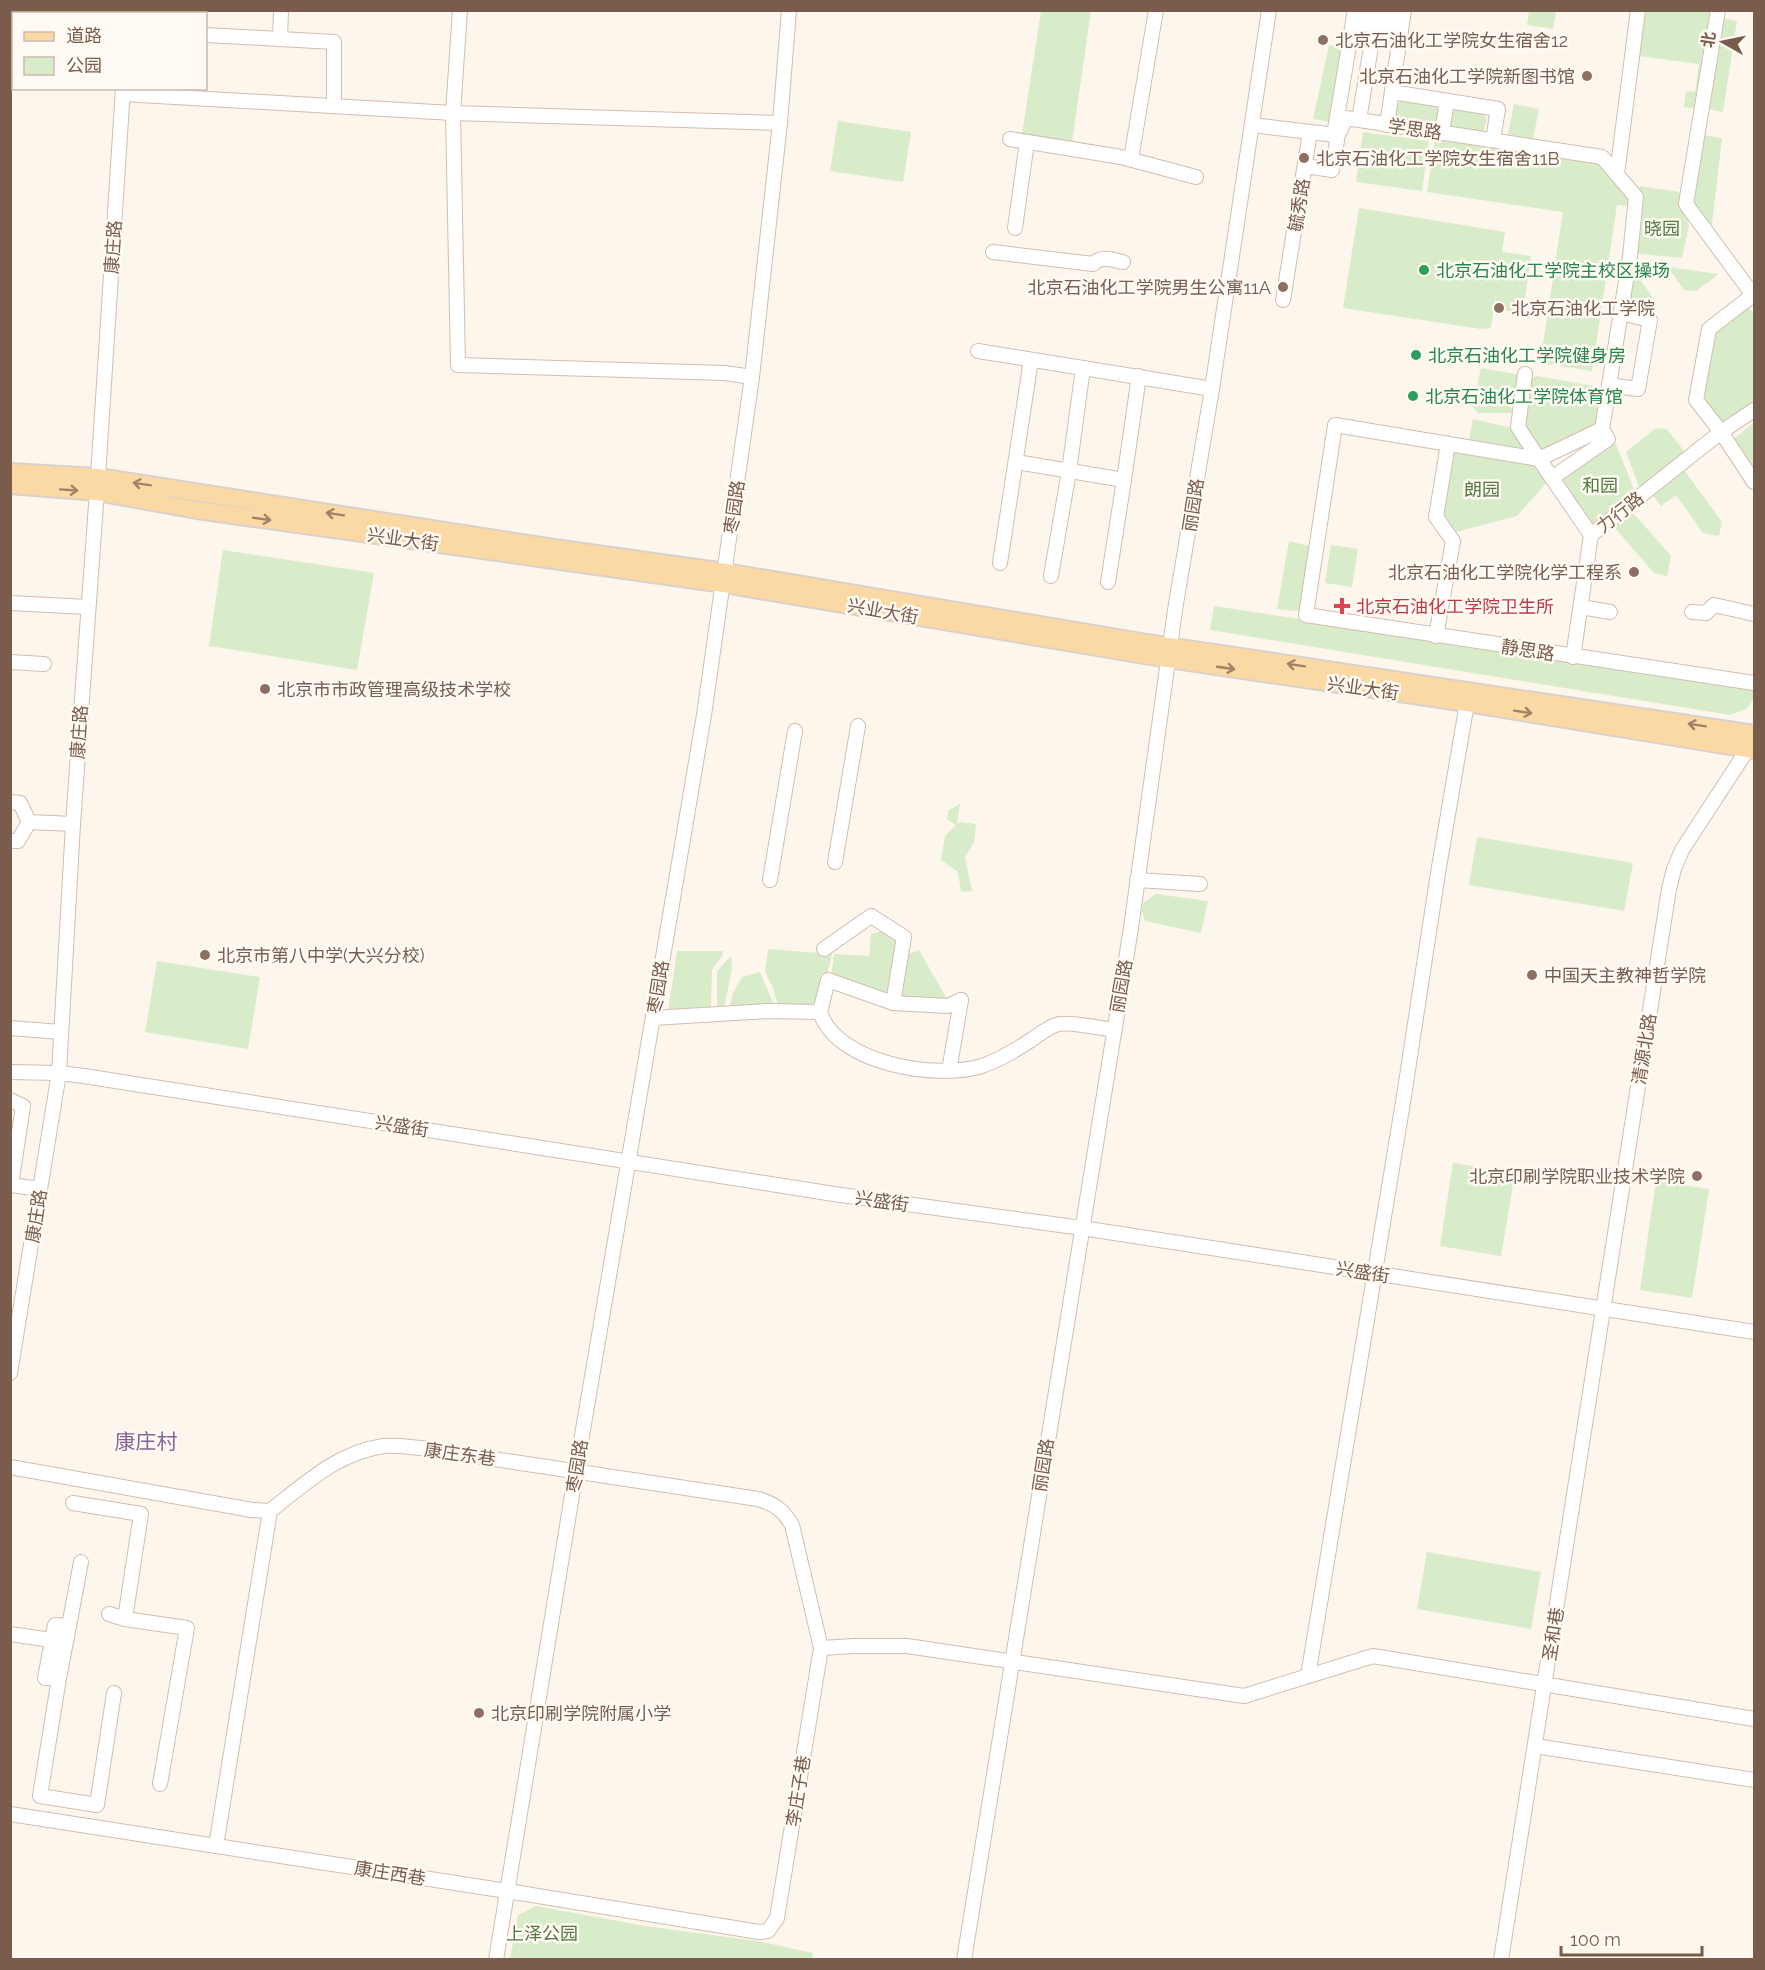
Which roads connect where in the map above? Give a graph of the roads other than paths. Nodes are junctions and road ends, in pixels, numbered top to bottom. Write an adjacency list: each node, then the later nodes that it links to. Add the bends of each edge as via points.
1 (281, 10): 12 (street)
2 (460, 10): 17 (street)
3 (789, 10): 19 (street, 枣园路)
4 (1156, 10): 28 (street)
5 (1269, 10): 21 (street, 丽园路)
6 (1638, 10): 30 (street)
7 (1719, 10): 35 (street, via 1686,204)
8 (1354, 14): 9 (street); 24 (street)
9 (1376, 17): 10 (street); 18 (street)
10 (1403, 19): 14 (street)
11 (207, 35): 12 (street)
12 (280, 39): 16 (street, via 334,42)
13 (123, 91): 16 (street); 57 (street, 康庄路)
14 (1392, 92): 15 (street); 20 (street)
15 (1447, 101): 23 (street); 26 (street, via 1498,109)
16 (334, 106): 17 (street)
17 (453, 112): 19 (street); 43 (street, via 458,366)
18 (1359, 120): 20 (street, 学思路); 24 (street, via 1346,118 1338,135)
19 (780, 123): 43 (street, 枣园路)
20 (1388, 124): 23 (street, 学思路)
21 (1252, 125): 22 (street); 45 (street, 丽园路)
22 (1310, 132): 24 (street); 29 (street, 毓秀路)
23 (1442, 133): 26 (street, 学思路)
24 (1334, 135): 29 (street, via 1337,141 1332,170)
25 (1010, 139): 27 (street)
26 (1493, 140): 30 (street, 学思路, via 1602,157)
27 (1027, 142): 28 (street); 32 (street)
28 (1131, 159): 31 (street)
29 (1305, 166): 36 (street, 毓秀路)
30 (1617, 174): 37 (street, 学思路, via 1636,198)
31 (1196, 177)
32 (1015, 228)
33 (993, 252): 34 (street, via 1093,264 1105,258)
34 (1123, 262)
35 (1754, 295): 48 (street, via 1709,329 1696,400)
36 (1283, 300)
37 (1621, 313): 44 (street, 学思路); 44 (street, via 1650,320 1638,389)
38 (978, 351): 39 (street)
39 (1031, 360): 40 (street); 51 (street)
40 (1083, 368): 42 (street); 52 (street)
41 (1525, 374): 50 (street, 力行路, via 1518,427)
42 (1139, 376): 45 (street); 55 (street)
43 (752, 377): 62 (street, 枣园路)
44 (1609, 385): 47 (street, 学思路)
45 (1212, 389): 71 (street, 丽园路)
46 (1755, 410): 48 (street, 力行路)
47 (1602, 429): 50 (street); 54 (street, 学思路, via 1608,439)
48 (1721, 432): 56 (street); 59 (street, 力行路)
49 (1448, 444): 50 (street); 70 (street, via 1436,517 1453,541); 70 (street, 静思路, via 1335,425 1306,615)
50 (1539, 459): 54 (street, 力行路)
51 (1016, 462): 52 (street); 60 (street)
52 (1069, 471): 55 (street); 61 (street)
53 (10, 472): 57 (main road, 兴业大街)
54 (1552, 478): 59 (street, 力行路)
55 (1124, 480): 63 (street)
56 (1755, 482)
57 (98, 484): 58 (main road, 兴业大街, one-way to 57); 62 (main road, 兴业大街, via 554,548); 65 (street, 康庄路)
58 (10, 485)
59 (1591, 535): 66 (street)
60 (1000, 563)
61 (1051, 576)
62 (725, 578): 71 (main road, 兴业大街, via 1140,642); 92 (street, 枣园路)
63 (1108, 582)
64 (10, 603): 65 (street)
65 (88, 607): 83 (street, 康庄路)
66 (1581, 607): 67 (street); 72 (street)
67 (1610, 612)
68 (1692, 612): 69 (street, via 1706,613 1714,604)
69 (1755, 614)
70 (1436, 636): 72 (street, 静思路)
71 (1169, 652): 76 (main road, 兴业大街, one-way to 76); 79 (main road, 兴业大街, one-way to 71); 87 (street, 丽园路)
72 (1573, 657): 75 (street, 静思路)
73 (10, 662): 74 (street)
74 (44, 664)
75 (1755, 683)
76 (1467, 703): 80 (main road, 兴业大街, one-way to 80); 103 (street)
77 (858, 726): 85 (street)
78 (795, 731): 86 (street)
79 (1755, 734)
80 (1752, 746): 104 (street, 清源北路, via 1674,868)
81 (10, 802): 82 (street, via 20,803)
82 (29, 822): 83 (street); 84 (street, via 18,842)
83 (73, 824): 95 (street, 康庄路)
84 (10, 841)
85 (835, 862)
86 (770, 880)
87 (1137, 880): 88 (street); 94 (street, 丽园路)
88 (1200, 884)
89 (824, 949): 90 (street, via 872,916 904,937)
90 (893, 1003): 91 (street, via 828,980); 96 (street, via 948,1006 961,1000)
91 (820, 1012): 92 (street); 96 (street, via 824,1024 840,1040 873,1059 912,1070)
92 (653, 1018): 100 (street, 枣园路)
93 (10, 1028): 95 (street)
94 (1114, 1030): 96 (street, via 1060,1023 982,1066); 102 (street, 丽园路)
95 (61, 1032): 98 (street, 康庄路)
96 (949, 1071)
97 (10, 1072): 98 (street, 兴盛街)
98 (59, 1073): 100 (street, 兴盛街); 101 (street, 康庄路)
99 (10, 1100): 101 (street, via 22,1106 11,1185)
100 (628, 1161): 102 (street, 兴盛街); 108 (street, 枣园路)
101 (40, 1189): 106 (street, 康庄路)
102 (1082, 1228): 103 (street, 兴盛街); 118 (street, 丽园路)
103 (1374, 1274): 104 (street, 兴盛街); 119 (street)
104 (1604, 1309): 105 (street, 兴盛街); 121 (street, 圣和巷)
105 (1755, 1332)
106 (10, 1373)
107 (10, 1467): 110 (street)
108 (576, 1471): 110 (street, 康庄东巷, via 384,1446 351,1454 326,1468); 117 (street, 康庄东巷, via 774,1504 785,1512 792,1525); 129 (street, 枣园路)
109 (73, 1503): 113 (street, via 141,1514)
110 (270, 1511): 128 (street)
111 (81, 1562): 114 (street)
112 (109, 1614): 113 (street)
113 (125, 1619): 126 (street, via 187,1628)
114 (69, 1626): 116 (street, via 55,1625); 120 (street)
115 (10, 1634): 116 (street)
116 (51, 1640): 120 (street, via 45,1678)
117 (821, 1648): 118 (street, via 907,1646); 130 (street, 李庄子巷, via 777,1918)
118 (1011, 1662): 119 (street, via 1244,1696); 132 (street, 丽园路)
119 (1308, 1676): 121 (street, via 1373,1656)
120 (59, 1678): 122 (street, via 40,1796 97,1805)
121 (1545, 1683): 123 (street); 124 (street, 圣和巷)
122 (114, 1694)
123 (1755, 1719)
124 (1535, 1746): 125 (street); 133 (street, 圣和巷)
125 (1754, 1780)
126 (160, 1784)
127 (10, 1814): 128 (street, 康庄西巷)
128 (216, 1846): 129 (street, 康庄西巷)
129 (507, 1891): 130 (street, 康庄西巷); 131 (street, 枣园路)
130 (768, 1931)
131 (496, 1959)
132 (964, 1959)
133 (1501, 1959)

